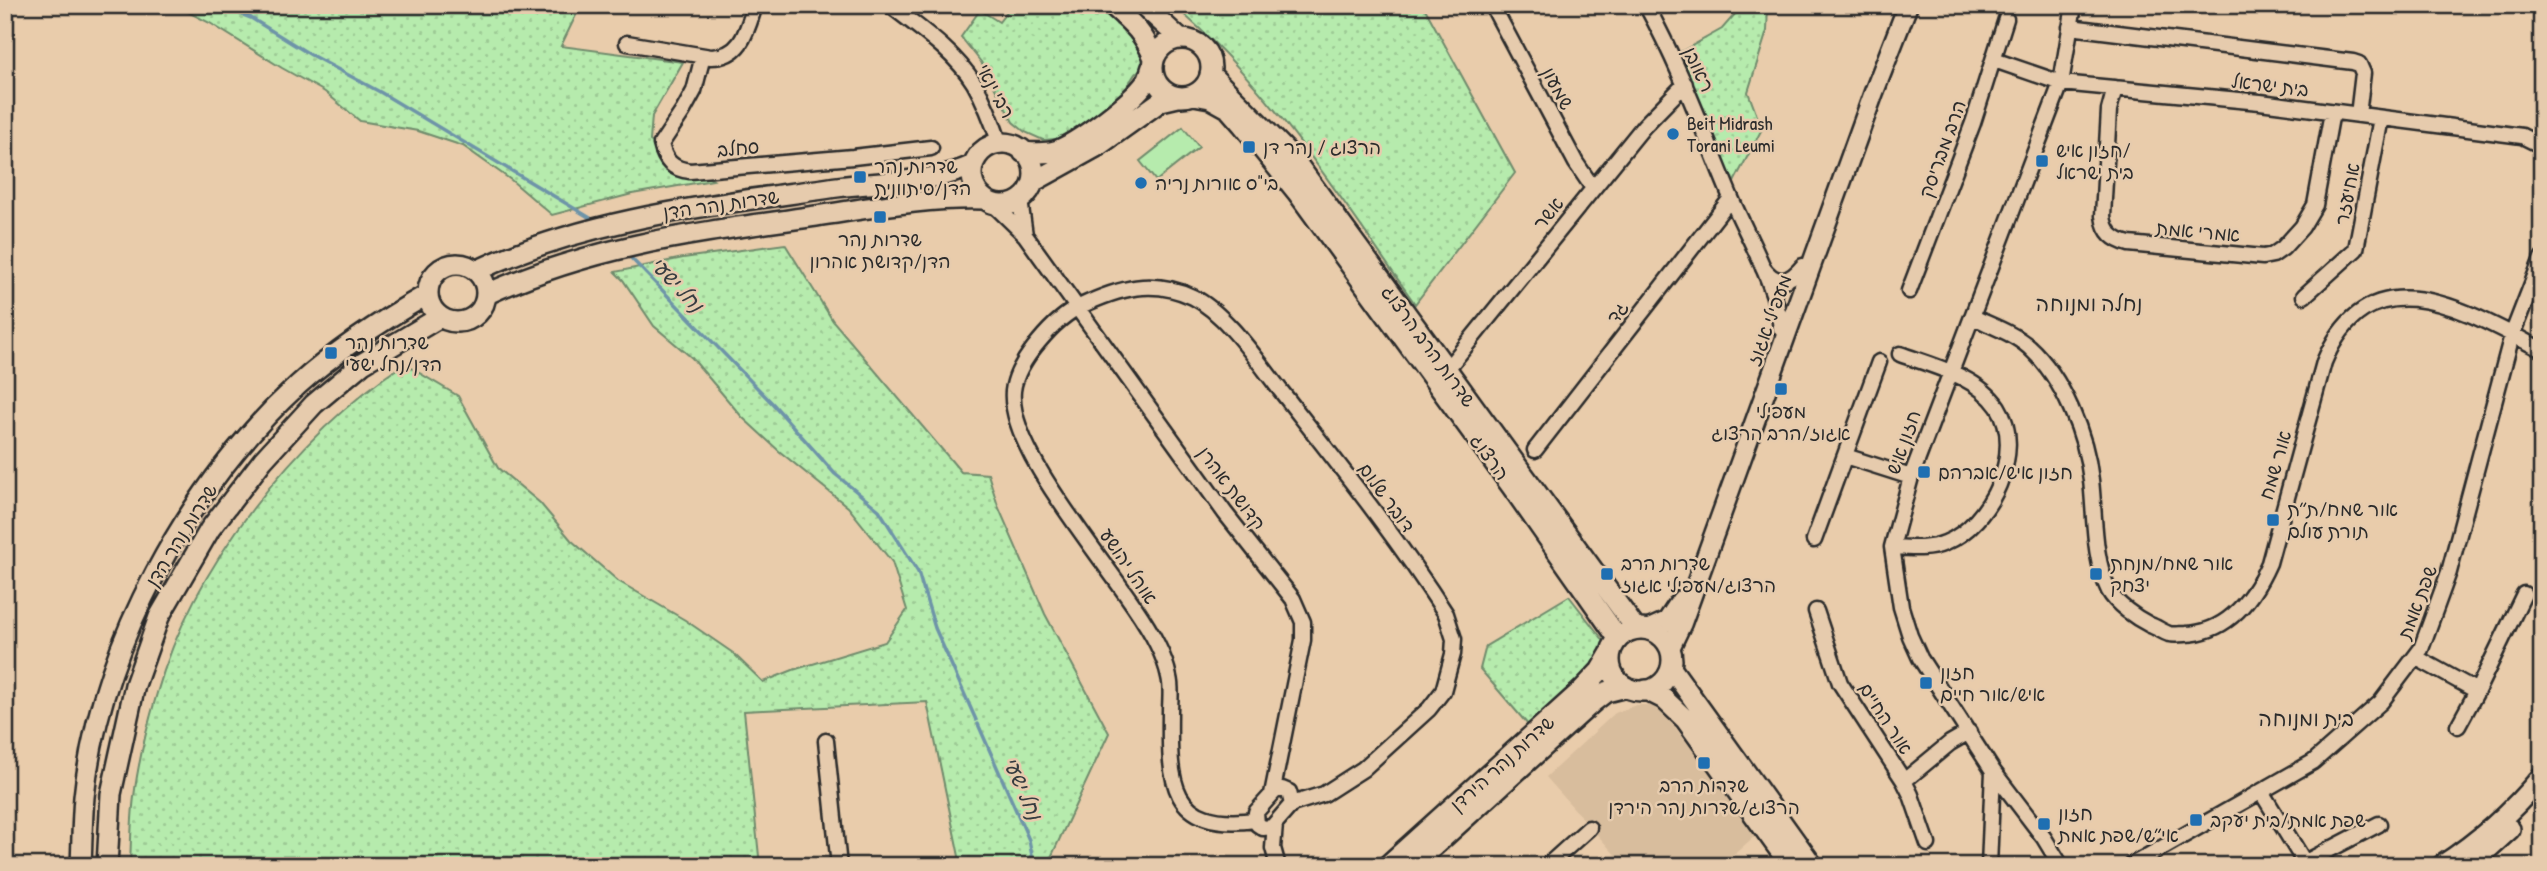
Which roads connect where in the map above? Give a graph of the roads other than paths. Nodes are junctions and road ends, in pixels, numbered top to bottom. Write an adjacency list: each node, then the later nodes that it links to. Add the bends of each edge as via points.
1 (755, 5): 14 (street, via 736,49 726,57)
2 (890, 5): 25 (street, רבי ינאי, via 956,60 974,83)
3 (1112, 5): 16 (main road, via 1146,38)
4 (1143, 5): 12 (main road)
5 (1492, 5): 31 (street, שמעון)
6 (1646, 5): 19 (street, ראובן)
7 (1900, 5): 37 (street, מעפילי אגוז)
8 (1908, 5): 63 (street, מעפילי אגוז)
9 (2074, 5): 11 (street, חזון איש)
10 (2006, 19): 15 (street, הרב מבריסק)
11 (2070, 27): 18 (street, חזון איש); 23 (street, via 2353,62 2363,73)
12 (1180, 39): 16 (main road, via 1165,44); 17 (main road, via 1203,49)
13 (627, 43): 14 (street)
14 (703, 56): 27 (street, סחלב, via 694,91 662,144 664,158 679,170)
15 (1994, 60): 18 (street, בית ישראל); 40 (street, הרב מבריסק)
16 (1153, 63): 21 (main road, via 1157,84 1168,94); 28 (main road, via 1136,94 1079,138 1058,150)
17 (1210, 74): 21 (main road, via 1208,82); 52 (main road, שדרות הרב הרצוג, via 1292,157)
18 (2060, 83): 20 (street, בית ישראל); 46 (street, חזון איש)
19 (1685, 84): 31 (street, אשר); 32 (street, ראובן)
20 (2115, 88): 22 (street, בית ישראל); 22 (street, אמרי אמת, via 2109,110 2104,225 2113,238 2129,244 2273,255 2315,205)
21 (1186, 96): 30 (main road, via 1161,101 1098,146); 61 (main road, הרצוג, via 1210,98 1227,108 1297,192)
22 (2332, 112): 23 (street, בית ישראל)
23 (2358, 115): 24 (street, בית ישראל)
24 (2381, 118): 26 (street, בית ישראל, via 2522,136); 43 (street, אחיעזר, via 2356,249)
25 (1000, 144): 28 (main road); 29 (main road, via 983,150)
26 (2542, 146)
27 (931, 148)
28 (1023, 152): 30 (main road, via 1031,162)
29 (973, 165): 34 (main road, via 972,180); 39 (main road, שדרות נהר הדן, via 940,176 652,214 558,238)
30 (1032, 182): 33 (main road)
31 (1593, 188): 52 (street, אשר)
32 (1731, 198): 38 (street, ראובן); 54 (street, גד)
33 (1020, 200): 34 (main road, via 1012,204); 35 (street, קדושת אהרן)
34 (988, 201): 35 (street, קדושת אהרן); 41 (main road, שדרות נהר הדן, via 962,198 880,207 671,236 576,259)
35 (1025, 235): 44 (street, קדושת אהרן)
36 (2542, 258): 48 (street, שפת אמת)
37 (1803, 266): 38 (street, via 1791,279 1780,282); 47 (street, מעפילי אגוז)
38 (1762, 267): 47 (street, ראובן)
39 (476, 271): 41 (main road); 42 (main road, via 458,264 440,269)
40 (1909, 291)
41 (486, 293): 45 (main road, via 481,310 468,320)
42 (428, 294): 45 (main road); 83 (main road, שדרות נהר הדן, via 349,342 298,385 244,444 188,517 136,609 109,680 84,795)
43 (2304, 296)
44 (1077, 308): 74 (street, קדושת אהרן, via 1293,600 1303,622); 76 (street, דובר שלום, via 1133,286 1153,286 1196,298 1215,313 1346,473 1446,614 1454,639 1453,654 1443,691 1429,709 1363,769 1324,794); 77 (street, אוהל יהושע, via 1022,365 1013,389 1020,430 1044,476 1157,644 1170,679 1169,750 1174,787 1198,815)
45 (440, 317): 84 (main road, שדרות נהר הדן, via 363,363 314,404 210,529 159,617 135,685 111,794)
46 (1973, 317): 48 (street, אור שמח, via 2005,331 2047,366 2084,438 2093,525 2109,592 2138,619 2169,634 2201,634 2219,625 2259,586 2324,362 2332,342 2353,317 2382,300 2420,300 2446,305); 53 (street, חזון איש)
47 (1781, 329): 61 (street, מעפילי אגוז, via 1677,609 1667,621)
48 (2512, 335): 49 (street, אור שמח); 62 (street, שפת אמת, via 2449,572)
49 (2542, 350)
50 (1900, 354): 53 (street)
51 (1879, 362): 55 (street)
52 (1447, 369): 61 (main road, שדרות הרב הרצוג)
53 (1950, 372): 56 (street, חזון איש); 58 (street, via 1975,384 1999,409 2007,434 2001,483 1969,527 1946,543)
54 (1535, 450)
55 (1845, 456): 56 (street); 57 (street)
56 (1911, 477): 58 (street, חזון איש)
57 (1814, 540)
58 (1892, 547): 68 (street, חזון איש, via 1910,636)
59 (2524, 594): 66 (street)
60 (1816, 611): 72 (street, אור החיים, via 1840,682)
61 (1628, 638): 63 (main road, via 1662,636); 64 (main road, via 1613,673); 88 (main road, שדרות נהר הירדן, via 1582,690)
62 (2415, 657): 66 (street); 73 (street, שפת אמת, via 2381,702 2313,762)
63 (1671, 658): 65 (main road, via 1662,683); 92 (main road)
64 (1626, 687): 65 (main road); 89 (main road, שדרות נהר הירדן, via 1606,692 1593,702)
65 (1646, 690): 91 (main road, via 1664,699 1685,719)
66 (2477, 691): 67 (street)
67 (2458, 726)
68 (1969, 732): 70 (street, חזון איש); 72 (street)
69 (825, 741): 85 (street)
70 (1993, 771): 93 (street); 94 (street, חזון איש)
71 (2542, 776): 96 (main road, via 2490,831)
72 (1904, 781): 81 (street, אור החיים)
73 (2262, 793): 82 (street); 95 (street, שפת אמת)
74 (1272, 794): 76 (street, via 1286,790); 77 (street, via 1256,813)
75 (2542, 794): 97 (main road)
76 (1292, 804): 78 (street)
77 (1257, 823): 78 (street, אוהל יהושע, via 1266,829); 86 (street)
78 (1275, 824): 87 (street, via 1273,848)
79 (2379, 824): 82 (street)
80 (1589, 828): 90 (street)
81 (1928, 844)
82 (2302, 864)
83 (80, 866)
84 (107, 866)
85 (839, 866)
86 (1269, 866)
87 (1278, 866)
88 (1387, 866)
89 (1412, 866)
90 (1547, 866)
91 (1791, 866)
92 (1813, 866)
93 (1989, 866)
94 (2061, 866)
95 (2130, 866)
96 (2441, 866)
97 (2469, 866)

